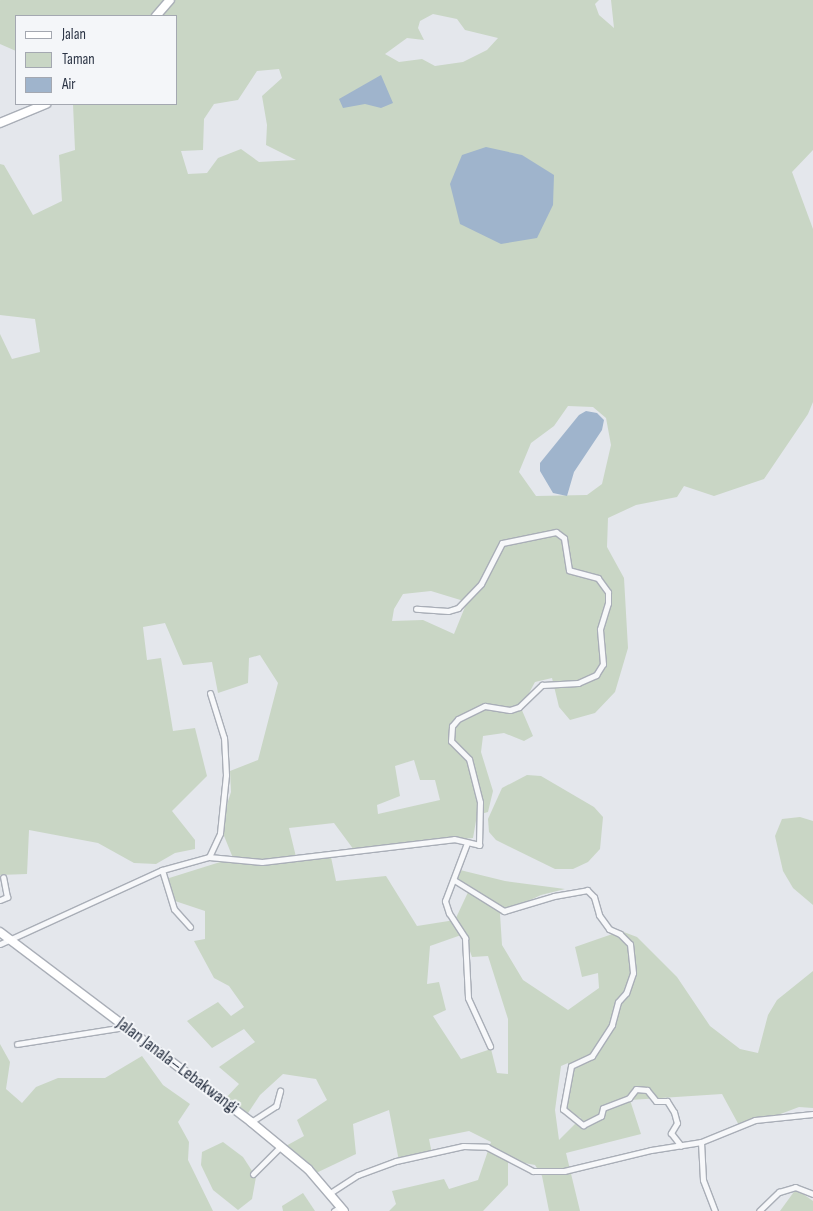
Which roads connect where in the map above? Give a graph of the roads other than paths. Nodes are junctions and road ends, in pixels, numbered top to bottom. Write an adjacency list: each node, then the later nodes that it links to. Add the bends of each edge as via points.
1 (170, 0): 2 (main road)
2 (157, 15)
3 (44, 105): 4 (main road)
4 (0, 123)
5 (416, 609): 7 (street, via 448,611 458,608 481,584 502,543 556,532 564,538 569,570 598,578 608,592 608,604 600,629 603,664 596,675 578,682 542,685 519,707 510,710 485,706 458,719 452,726 451,741 469,759 480,802 479,845)
6 (210, 693): 8 (street, via 224,738 226,783 220,833)
7 (467, 842): 8 (street, via 445,839 281,861); 11 (street)
8 (209, 857): 9 (street)
9 (162, 870): 13 (street, via 174,909); 15 (street)
10 (3, 877): 12 (street, via 7,897)
11 (454, 880): 19 (street, via 446,893 446,905 465,938 468,998); 25 (street, via 504,911 587,890 594,897 599,915 609,929 630,944 634,972 626,994 618,1002 612,1025 592,1056 571,1066 563,1109 583,1125 601,1116 603,1108 629,1098 636,1089 648,1090 656,1101 667,1101 674,1112 677,1123 671,1133)
12 (0, 900)
13 (190, 927)
14 (0, 932): 15 (main road, Jalan Janala–Lebakwangi)
15 (8, 938): 16 (street); 17 (main road, Jalan Janala–Lebakwangi)
16 (0, 944)
17 (124, 1027): 18 (street); 22 (main road, Jalan Janala–Lebakwangi)
18 (17, 1044)
19 (490, 1046)
20 (280, 1091): 22 (street, via 276,1106)
21 (813, 1114): 23 (street, via 755,1120)
22 (251, 1122): 24 (main road, Jalan Janala–Lebakwangi)
23 (701, 1142): 25 (street); 30 (street, via 703,1180)
24 (280, 1146): 26 (street); 27 (main road, Jalan Janala–Lebakwangi)
25 (681, 1146): 27 (street, via 548,1172 533,1171 487,1147 463,1146 396,1161 358,1175)
26 (253, 1174)
27 (330, 1193): 29 (main road, Jalan Janala–Lebakwangi)
28 (813, 1194): 31 (street, via 795,1187 779,1192)
29 (340, 1210)
30 (715, 1211)
31 (759, 1211)

